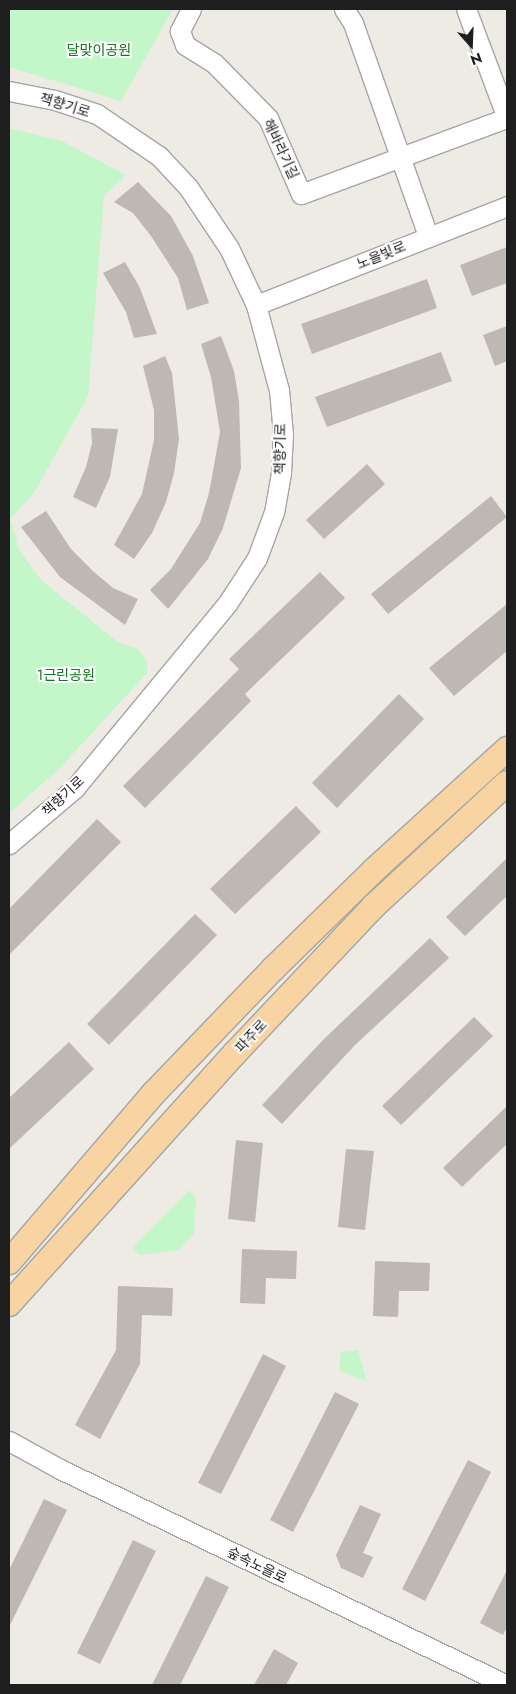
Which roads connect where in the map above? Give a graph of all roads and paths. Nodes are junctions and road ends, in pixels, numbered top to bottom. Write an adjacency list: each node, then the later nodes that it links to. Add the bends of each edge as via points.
1 (191, 9): 5 (street, 해바라기길, via 180,31 185,45 214,63 268,118 301,194)
2 (344, 9): 5 (street, via 353,23)
3 (466, 9): 5 (street, 해바라기길, via 506,118)
4 (9, 91): 8 (street, 책향기로, via 55,100 96,114 159,156 188,186 229,248)
5 (401, 157): 7 (street)
6 (507, 206): 7 (street, 노을빛로)
7 (428, 236): 8 (street, 노을빛로)
8 (256, 305): 11 (street, 책향기로, via 278,390 283,434 282,473 274,512 257,558 227,604 75,788)
9 (507, 749): 12 (main road, via 374,870 272,969 154,1093)
10 (507, 783): 13 (main road, 파주로, via 374,906 235,1053)
11 (9, 844)
12 (9, 1262)
13 (9, 1304)
14 (9, 1441): 15 (street, 숲속노을로)
15 (506, 1685)

